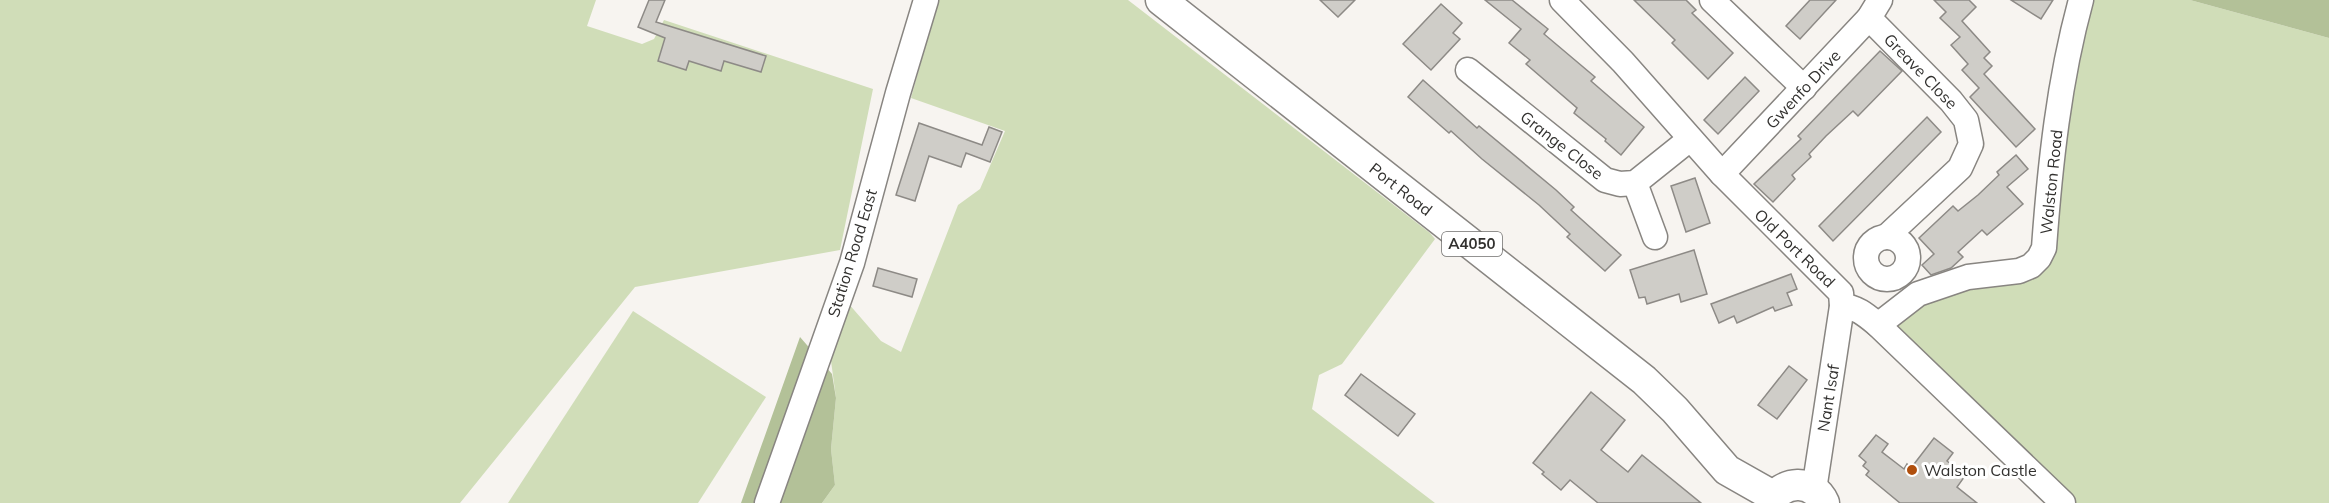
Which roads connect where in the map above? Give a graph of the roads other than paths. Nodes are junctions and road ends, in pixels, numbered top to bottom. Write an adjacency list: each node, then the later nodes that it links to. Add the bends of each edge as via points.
1 (926, 0): 18 (street, Station Road East, via 852,263)
2 (1161, 0): 17 (main road, Port Road / A4050, via 1626,366 1675,410 1727,470)
3 (1562, 0): 9 (street, Old Port Road, via 1616,54)
4 (1713, 0): 8 (street)
5 (2081, 0): 15 (street, Walston Road, via 2052,159 2044,248 2039,258 2019,271 1968,277 1918,294)
6 (1875, 9): 8 (street, Gwenfo Drive); 13 (street, Greave Close, via 1966,120 1971,144 1960,168)
7 (1468, 70): 11 (street, Grange Close, via 1596,175 1620,184)
8 (1804, 88): 10 (street, Gwenfo Drive)
9 (1690, 139): 10 (street, Old Port Road); 11 (street)
10 (1722, 174): 14 (street, Old Port Road, via 1835,286 1841,293)
11 (1635, 183): 12 (street)
12 (1655, 237)
13 (1886, 237)
14 (1842, 306): 15 (street, Old Port Road, via 1860,310); 16 (street, Nant Isaf)
15 (1878, 325): 19 (street, Old Port Road)
16 (1819, 496): 17 (main road, via 1800,484 1790,485)
17 (1771, 500)
18 (767, 503)
19 (2063, 503)

